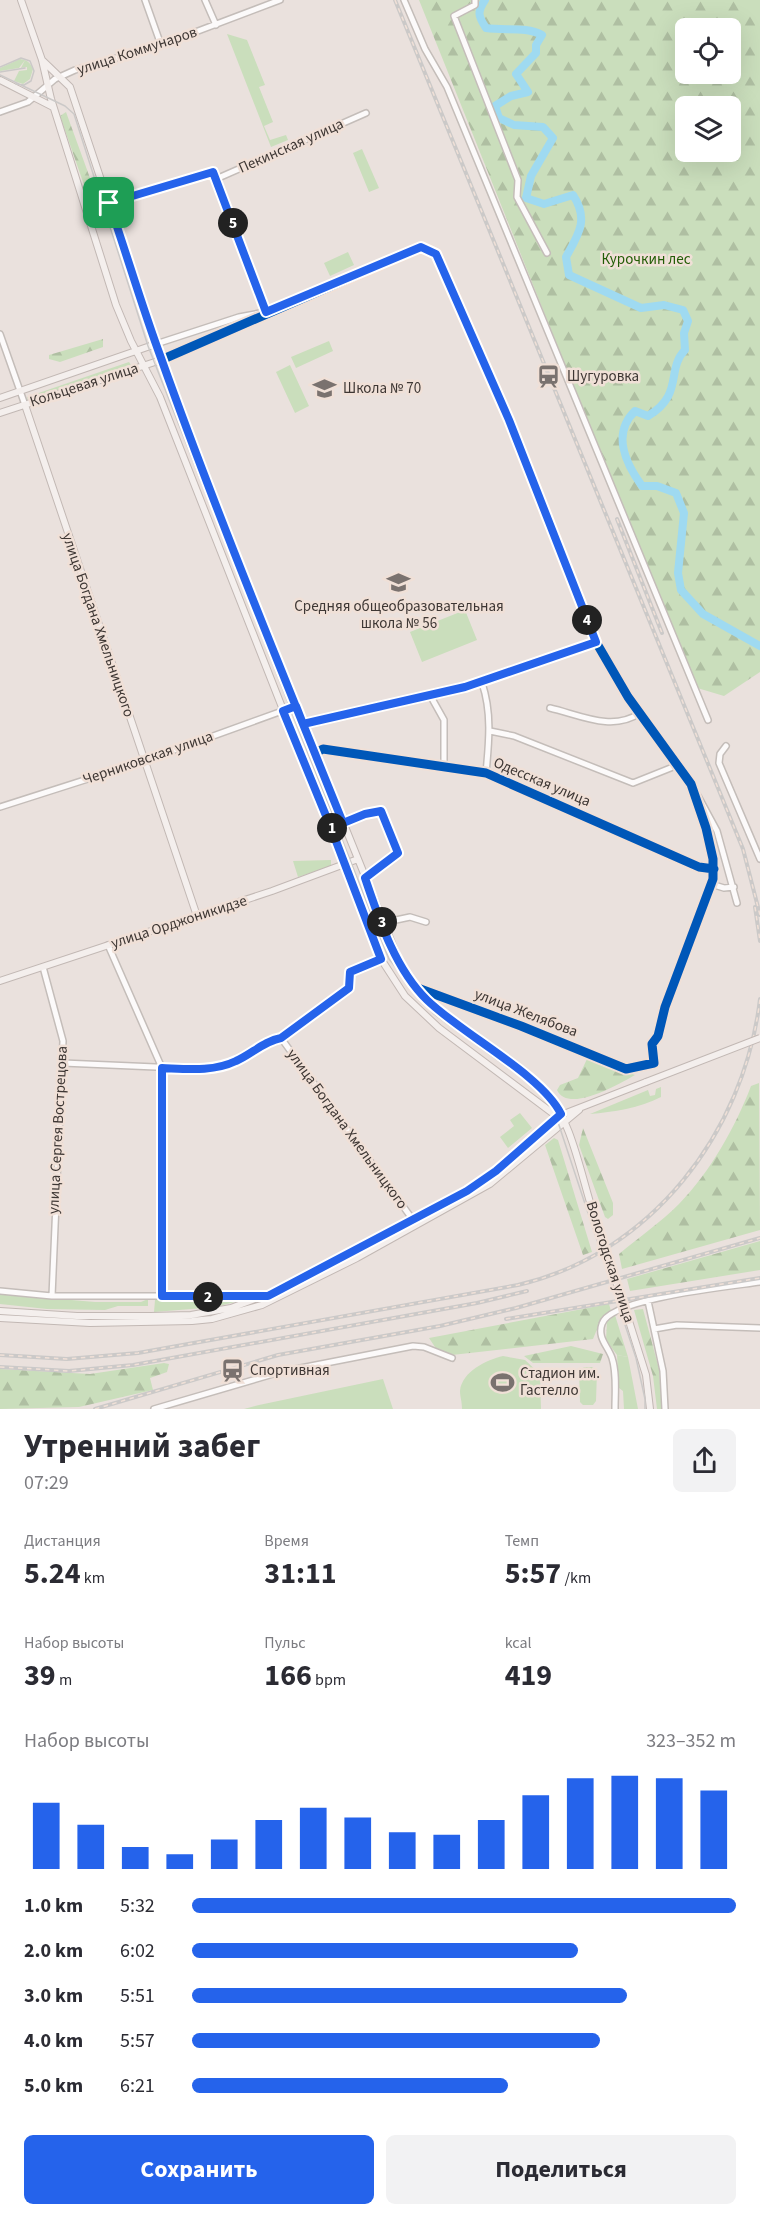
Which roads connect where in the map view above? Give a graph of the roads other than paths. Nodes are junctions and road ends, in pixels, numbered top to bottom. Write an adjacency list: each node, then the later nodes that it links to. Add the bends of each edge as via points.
1 (21, 0): 11 (main road, Вологодская улица)
2 (205, 0): 9 (street)
3 (257, 0): 8 (street)
4 (280, 0): 8 (street, улица Коммунаров)
5 (404, 0): 40 (street, via 447,87)
6 (475, 0): 22 (street, via 475,5 454,16 518,180 517,197)
7 (147, 1): 10 (street)
8 (261, 8): 9 (street, улица Коммунаров)
9 (216, 25): 10 (street, улица Коммунаров)
10 (161, 45): 12 (street, улица Коммунаров)
11 (42, 60): 12 (main road, Вологодская улица); 14 (main road, Вологодская улица)
12 (60, 77): 14 (street, улица Коммунаров); 20 (main road, Вологодская улица, via 70,87)
13 (0, 80): 15 (main road)
14 (47, 84): 15 (street, улица Коммунаров); 16 (main road, Вологодская улица)
15 (35, 98): 16 (main road); 17 (street, улица Коммунаров)
16 (53, 107): 21 (main road, Вологодская улица)
17 (0, 112)
18 (366, 113): 19 (street, Пекинская улица)
19 (216, 179): 20 (street, via 213,172); 23 (street)
20 (109, 203): 21 (street); 25 (main road, Вологодская улица)
21 (88, 212): 26 (main road, Вологодская улица, via 116,305)
22 (548, 253)
23 (266, 312): 25 (street, Кольцевая улица); 27 (street, Кольцевая улица); 33 (street, Кольцевая улица, via 421,247 436,254 509,420)
24 (0, 334): 29 (street, улица Богдана Хмельницкого)
25 (156, 344): 26 (main road, Кольцевая улица); 27 (main road, Вологодская улица)
26 (136, 350): 28 (main road, Вологодская улица); 29 (main road, Кольцевая улица)
27 (161, 360): 28 (main road, Кольцевая улица); 36 (main road, Вологодская улица)
28 (145, 366): 31 (main road, Кольцевая улица); 38 (main road, Вологодская улица)
29 (20, 391): 30 (main road, Кольцевая улица); 31 (street, улица Богдана Хмельницкого)
30 (0, 398)
31 (25, 405): 32 (main road, Кольцевая улица); 47 (main road, улица Богдана Хмельницкого)
32 (0, 413)
33 (596, 642): 34 (street); 39 (street)
34 (482, 682): 35 (street); 44 (street)
35 (430, 695): 41 (street); 49 (street, via 444,720)
36 (296, 706): 38 (street, Черниковская улица); 42 (main road, Вологодская улица)
37 (550, 708): 39 (street, via 614,724 627,722)
38 (283, 711): 47 (street, Черниковская улица); 54 (main road, Вологодская улица)
39 (640, 713): 48 (street)
40 (708, 720)
41 (316, 721): 42 (street); 43 (street)
42 (303, 724): 43 (main road, Вологодская улица)
43 (306, 731): 46 (main road, Вологодская улица)
44 (490, 731): 48 (street, via 514,736 633,783); 50 (street)
45 (726, 746): 56 (street, via 719,763)
46 (315, 753): 49 (street, Одесская улица, via 323,749); 53 (main road, Вологодская улица)
47 (144, 761): 52 (street, Черниковская улица); 63 (main road, улица Богдана Хмельницкого)
48 (678, 765): 51 (street)
49 (444, 768): 50 (street, Одесская улица)
50 (486, 773): 58 (street, Одесская улица, via 699,867)
51 (691, 784): 58 (street); 61 (street, via 717,831)
52 (0, 807)
53 (343, 823): 54 (street); 55 (main road, Вологодская улица); 59 (street, via 381,811 391,831 398,853)
54 (331, 828): 57 (main road, Вологодская улица)
55 (358, 859): 57 (main road, улица Орджоникидзе); 59 (main road, Вологодская улица)
56 (760, 859)
57 (344, 865): 63 (main road, улица Орджоникидзе); 67 (main road, Вологодская улица)
58 (714, 869): 60 (street)
59 (365, 878): 65 (main road, Вологодская улица)
60 (711, 884): 61 (street); 70 (street, улица Желябова, via 652,1044 654,1063 626,1069)
61 (734, 887): 62 (street)
62 (737, 903)
63 (197, 916): 66 (main road, улица Орджоникидзе)
64 (426, 922): 65 (street, via 410,917)
65 (382, 923): 70 (main road, Вологодская улица)
66 (108, 945): 68 (main road, улица Орджоникидзе); 74 (street)
67 (381, 959): 71 (street, via 350,972 349,988); 75 (main road, Вологодская улица, via 405,996 439,1028)
68 (43, 967): 69 (main road, улица Орджоникидзе); 73 (street, улица Сергея Вострецова, via 63,1041)
69 (0, 981)
70 (416, 987): 75 (main road, Вологодская улица, via 451,1021 545,1090)
71 (281, 1038): 74 (street, via 219,1067); 76 (street, улица Богдана Хмельницкого)
72 (760, 1038): 75 (main road, bridge)
73 (63, 1063): 74 (street); 79 (street, улица Сергея Вострецова)
74 (162, 1068): 80 (street)
75 (560, 1118): 76 (main road, via 496,1171); 84 (main road, via 490,1184 357,1258 262,1305 192,1321 90,1323); 88 (main road, Вологодская улица, bridge, via 646,1375)
76 (413, 1220): 81 (main road)
77 (760, 1282): 82 (street)
78 (0, 1291): 79 (street)
79 (52, 1296): 80 (street)
80 (162, 1296): 81 (street)
81 (268, 1296): 83 (main road, via 191,1315 77,1316)
82 (648, 1301): 86 (street); 90 (street, via 612,1313 602,1324 602,1338 613,1362)
83 (0, 1311)
84 (0, 1317)
85 (760, 1328): 86 (street, via 677,1325)
86 (654, 1329): 91 (street, via 663,1371)
87 (452, 1358): 89 (street, via 413,1346 280,1372)
88 (650, 1407)
89 (154, 1409)
90 (615, 1409)
91 (665, 1409)

